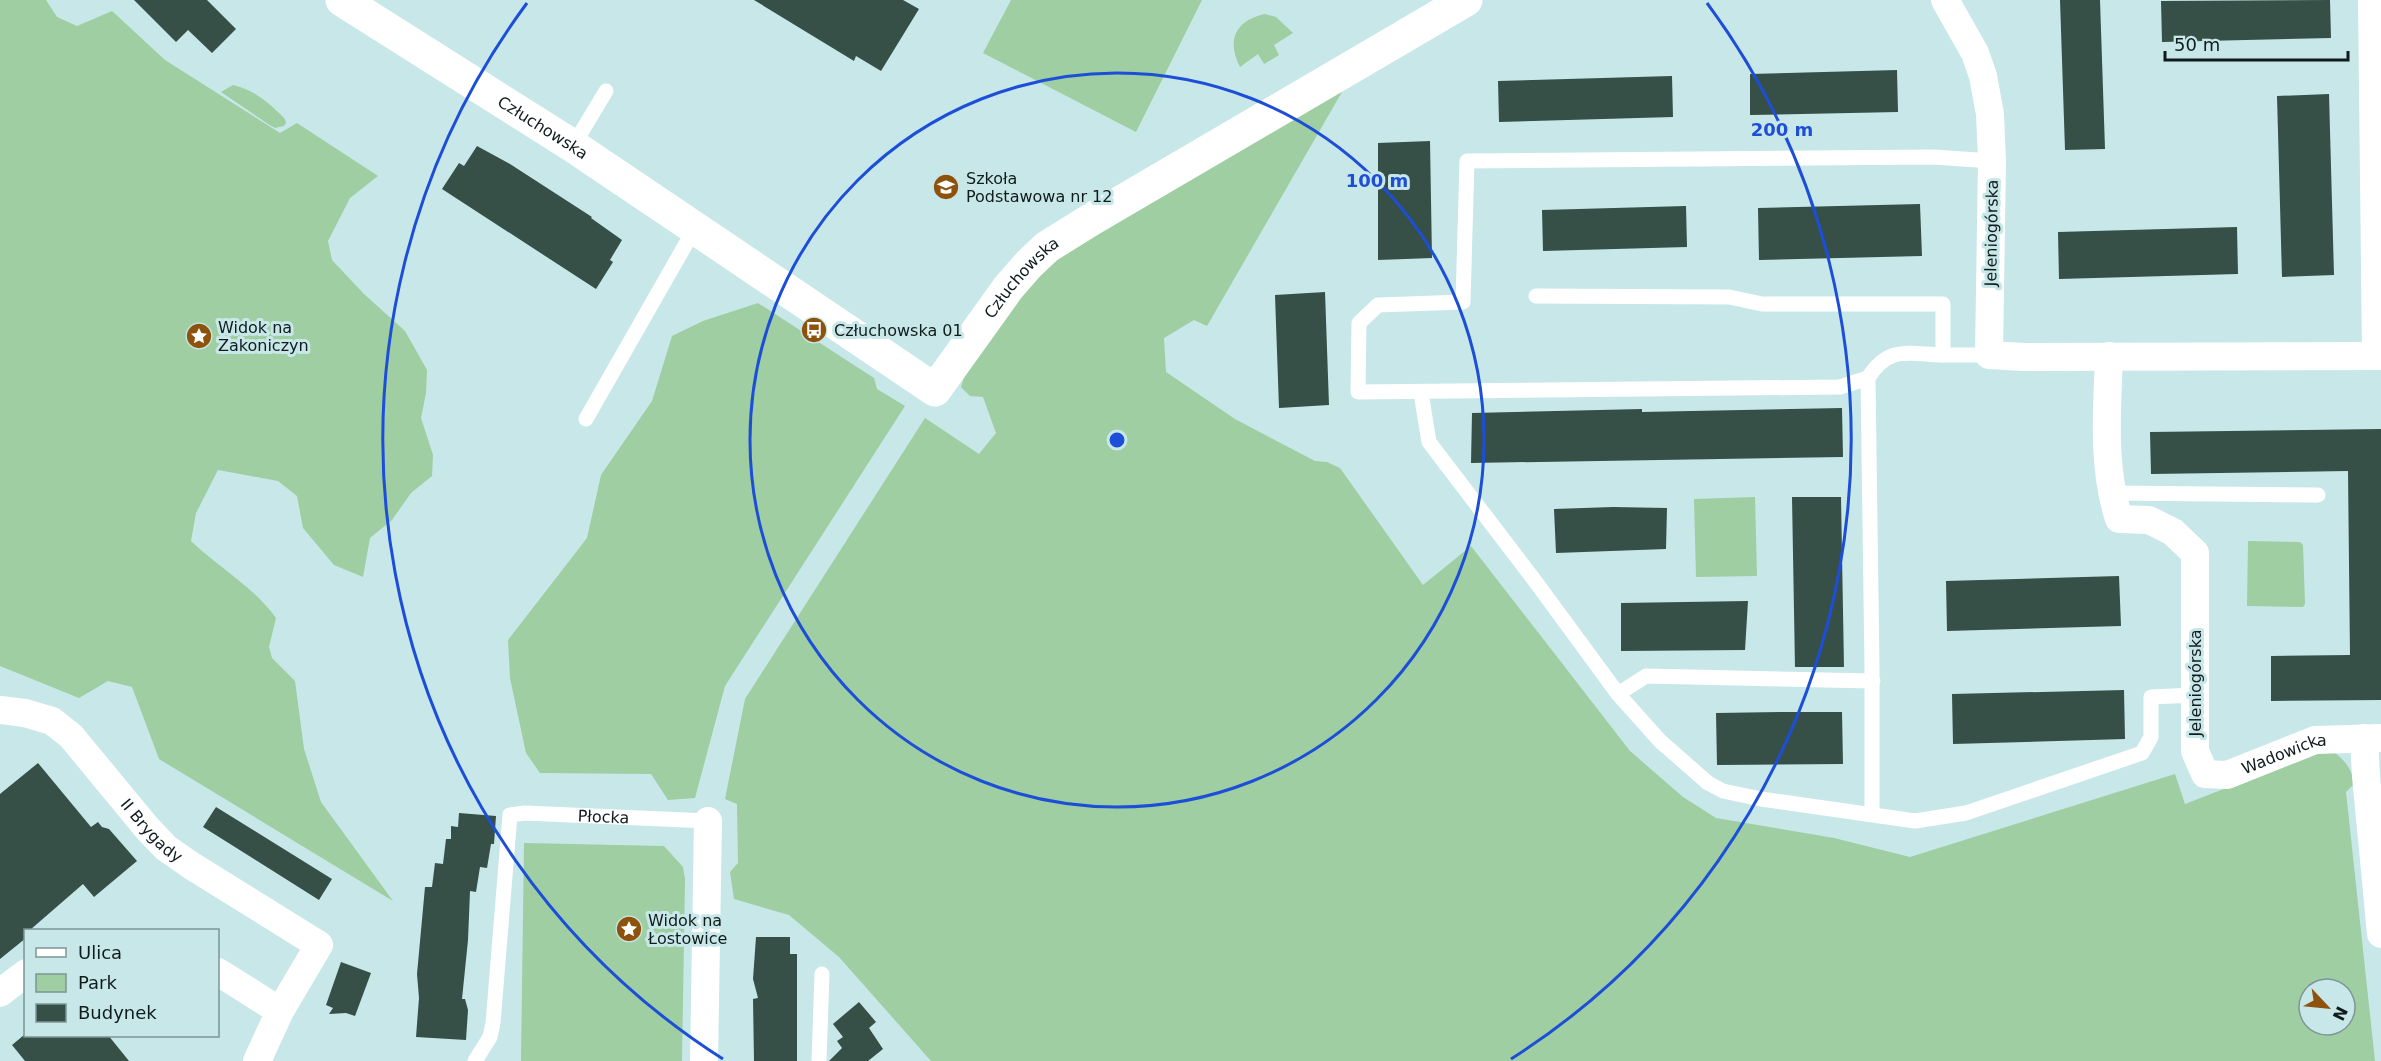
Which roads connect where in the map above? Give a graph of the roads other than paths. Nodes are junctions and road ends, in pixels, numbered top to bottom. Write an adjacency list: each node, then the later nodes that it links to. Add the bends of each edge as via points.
1 (342, 0): 6 (street, Człuchowska)
2 (1466, 0): 8 (street, Człuchowska, via 1047,247 1008,288 935,390)
3 (1945, 0): 7 (street, Jeleniogórska, via 1975,53 1983,76)
4 (2372, 0): 13 (street)
5 (606, 91): 6 (lane)
6 (573, 146): 8 (street, Człuchowska)
7 (1992, 160): 11 (street, Jeleniogórska); 15 (lane, via 1934,157 1467,161 1463,302 1378,305 1359,323 1358,392)
8 (695, 228): 16 (lane)
9 (1536, 296): 10 (lane, via 1729,297 1762,304 1943,304)
10 (1943, 355): 11 (lane); 14 (lane, via 1893,354 1877,364)
11 (1989, 355): 12 (street)
12 (2109, 356): 13 (street); 17 (street, Jeleniogórska, via 2106,425)
13 (2378, 356)
14 (1868, 378): 15 (lane, via 1840,387); 19 (lane)
15 (1421, 393): 20 (lane, via 1429,442)
16 (586, 419)
17 (2111, 493): 18 (lane); 21 (street, Jeleniogórska, via 2119,519 2149,519 2173,532 2195,553)
18 (2318, 495)
19 (1872, 681): 20 (lane, via 1646,676); 25 (lane)
20 (1618, 694): 25 (lane, via 1660,741 1708,783 1723,791)
21 (2195, 695): 24 (street, Jeleniogórska, via 2195,751); 25 (lane, via 2151,697 2151,737 2142,753 1966,813 1915,821)
22 (0, 710): 32 (street, II Brygady, via 26,712 52,721 71,736 166,848 320,945)
23 (2373, 738): 24 (street, Wadowicka, via 2315,740 2227,775); 27 (street, Wadowicka, via 2366,776)
24 (2205, 774)
25 (1872, 814)
26 (708, 821): 34 (lane, Płocka, via 510,815 493,1023 490,1037); 35 (street, Płocka)
27 (2381, 929)
28 (219, 973): 32 (street)
29 (822, 974): 36 (lane)
30 (24, 975): 31 (street)
31 (0, 993)
32 (280, 1011): 33 (street)
33 (257, 1061)
34 (475, 1061)
35 (704, 1061)
36 (819, 1061)

